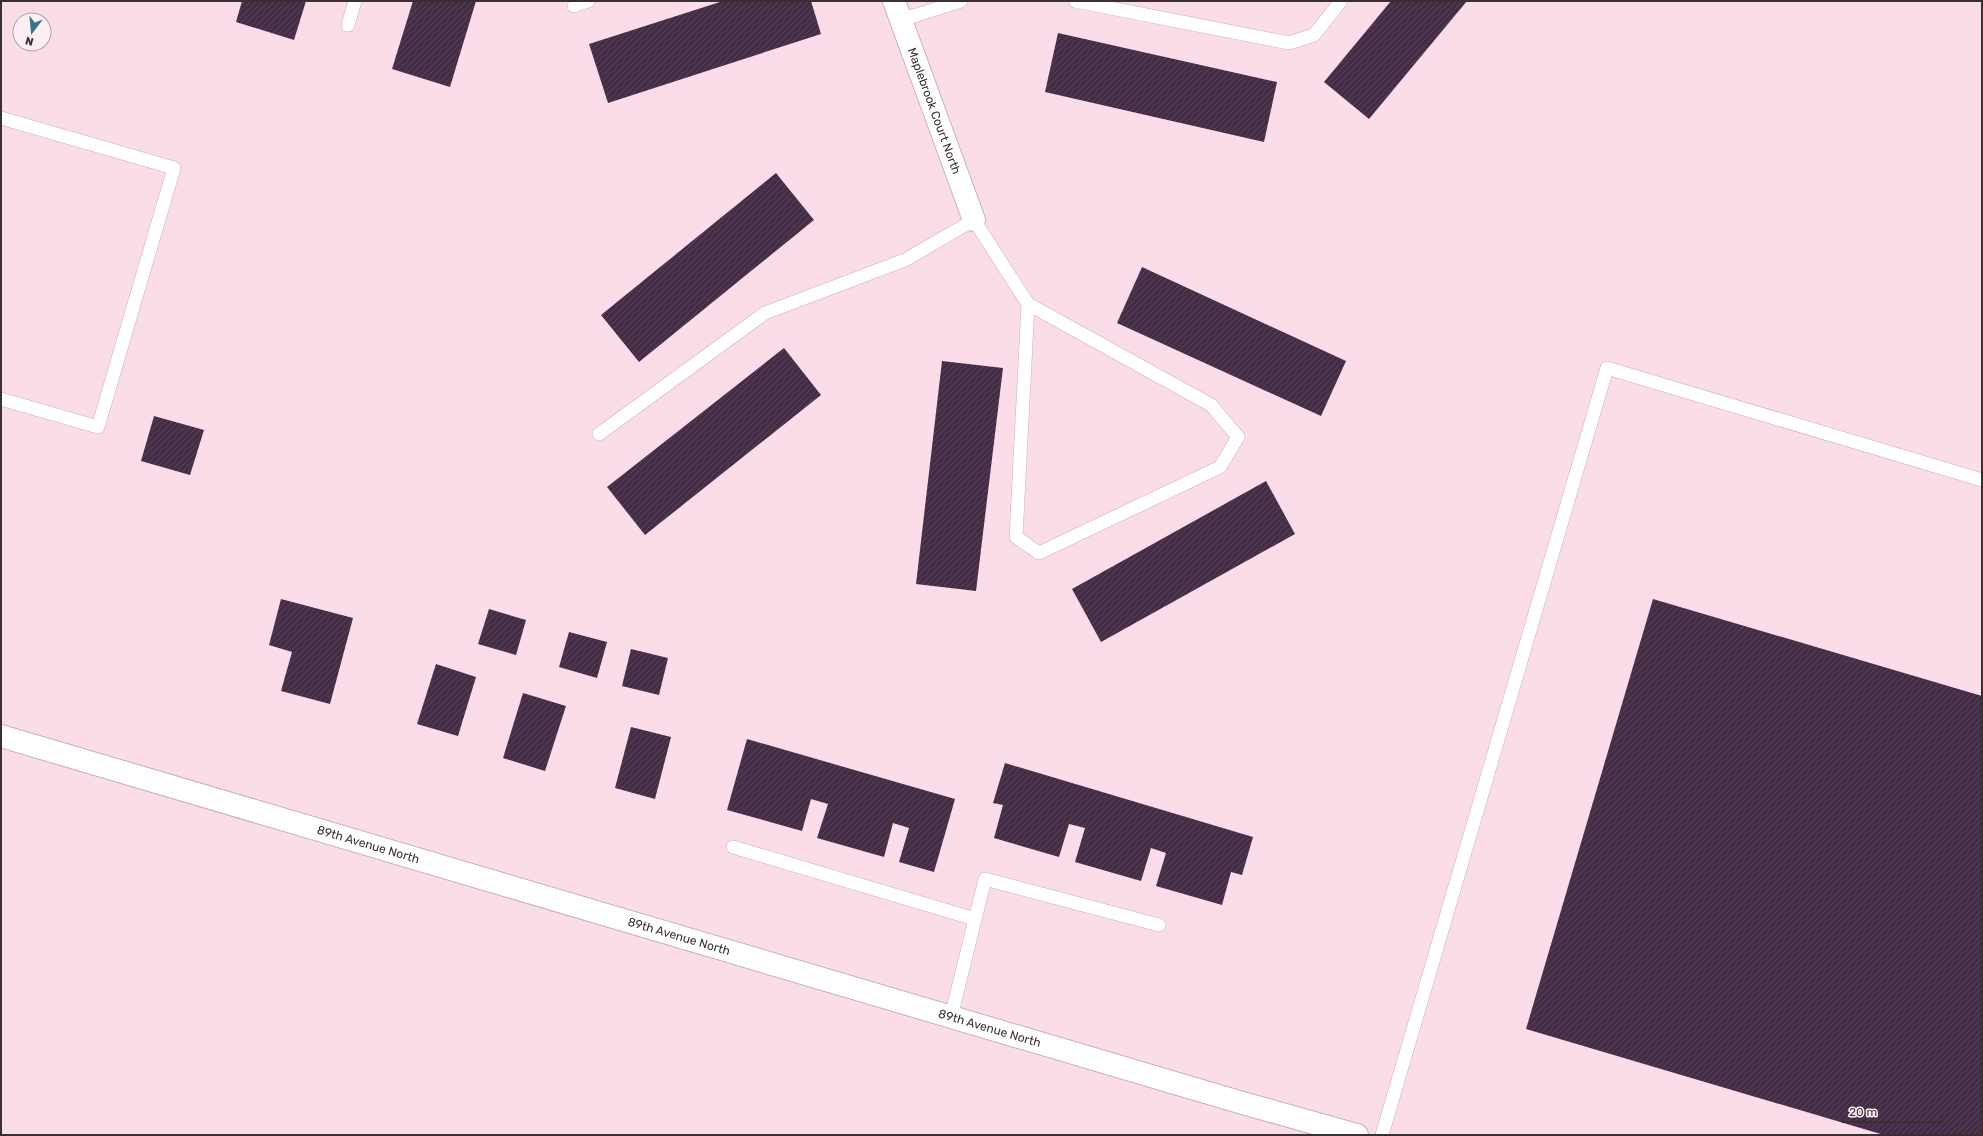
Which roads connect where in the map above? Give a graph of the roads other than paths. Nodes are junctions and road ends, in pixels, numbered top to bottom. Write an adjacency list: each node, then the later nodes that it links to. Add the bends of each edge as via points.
1 (355, 1): 8 (lane)
2 (588, 1): 6 (lane)
3 (961, 1): 7 (lane)
4 (1075, 1): 5 (lane, via 1289,43 1314,35)
5 (1341, 1)
6 (574, 6)
7 (897, 11): 10 (street, Maplebrook Court North)
8 (348, 25)
9 (1, 118): 12 (lane, via 174,168 98,427)
10 (974, 220): 11 (lane); 13 (lane, via 905,260 765,313)
11 (1028, 304): 11 (lane, via 1016,537 1039,553 1220,467 1238,437 1211,405)
12 (1, 399)
13 (599, 434)
14 (1982, 480): 21 (lane, via 1607,368)
15 (1, 736): 19 (street, 89th Avenue North)
16 (733, 847): 17 (lane)
17 (975, 919): 18 (lane, via 985,879); 19 (lane)
18 (1159, 925)
19 (951, 1017): 20 (street, 89th Avenue North)
20 (1357, 1135)
21 (1382, 1135)

